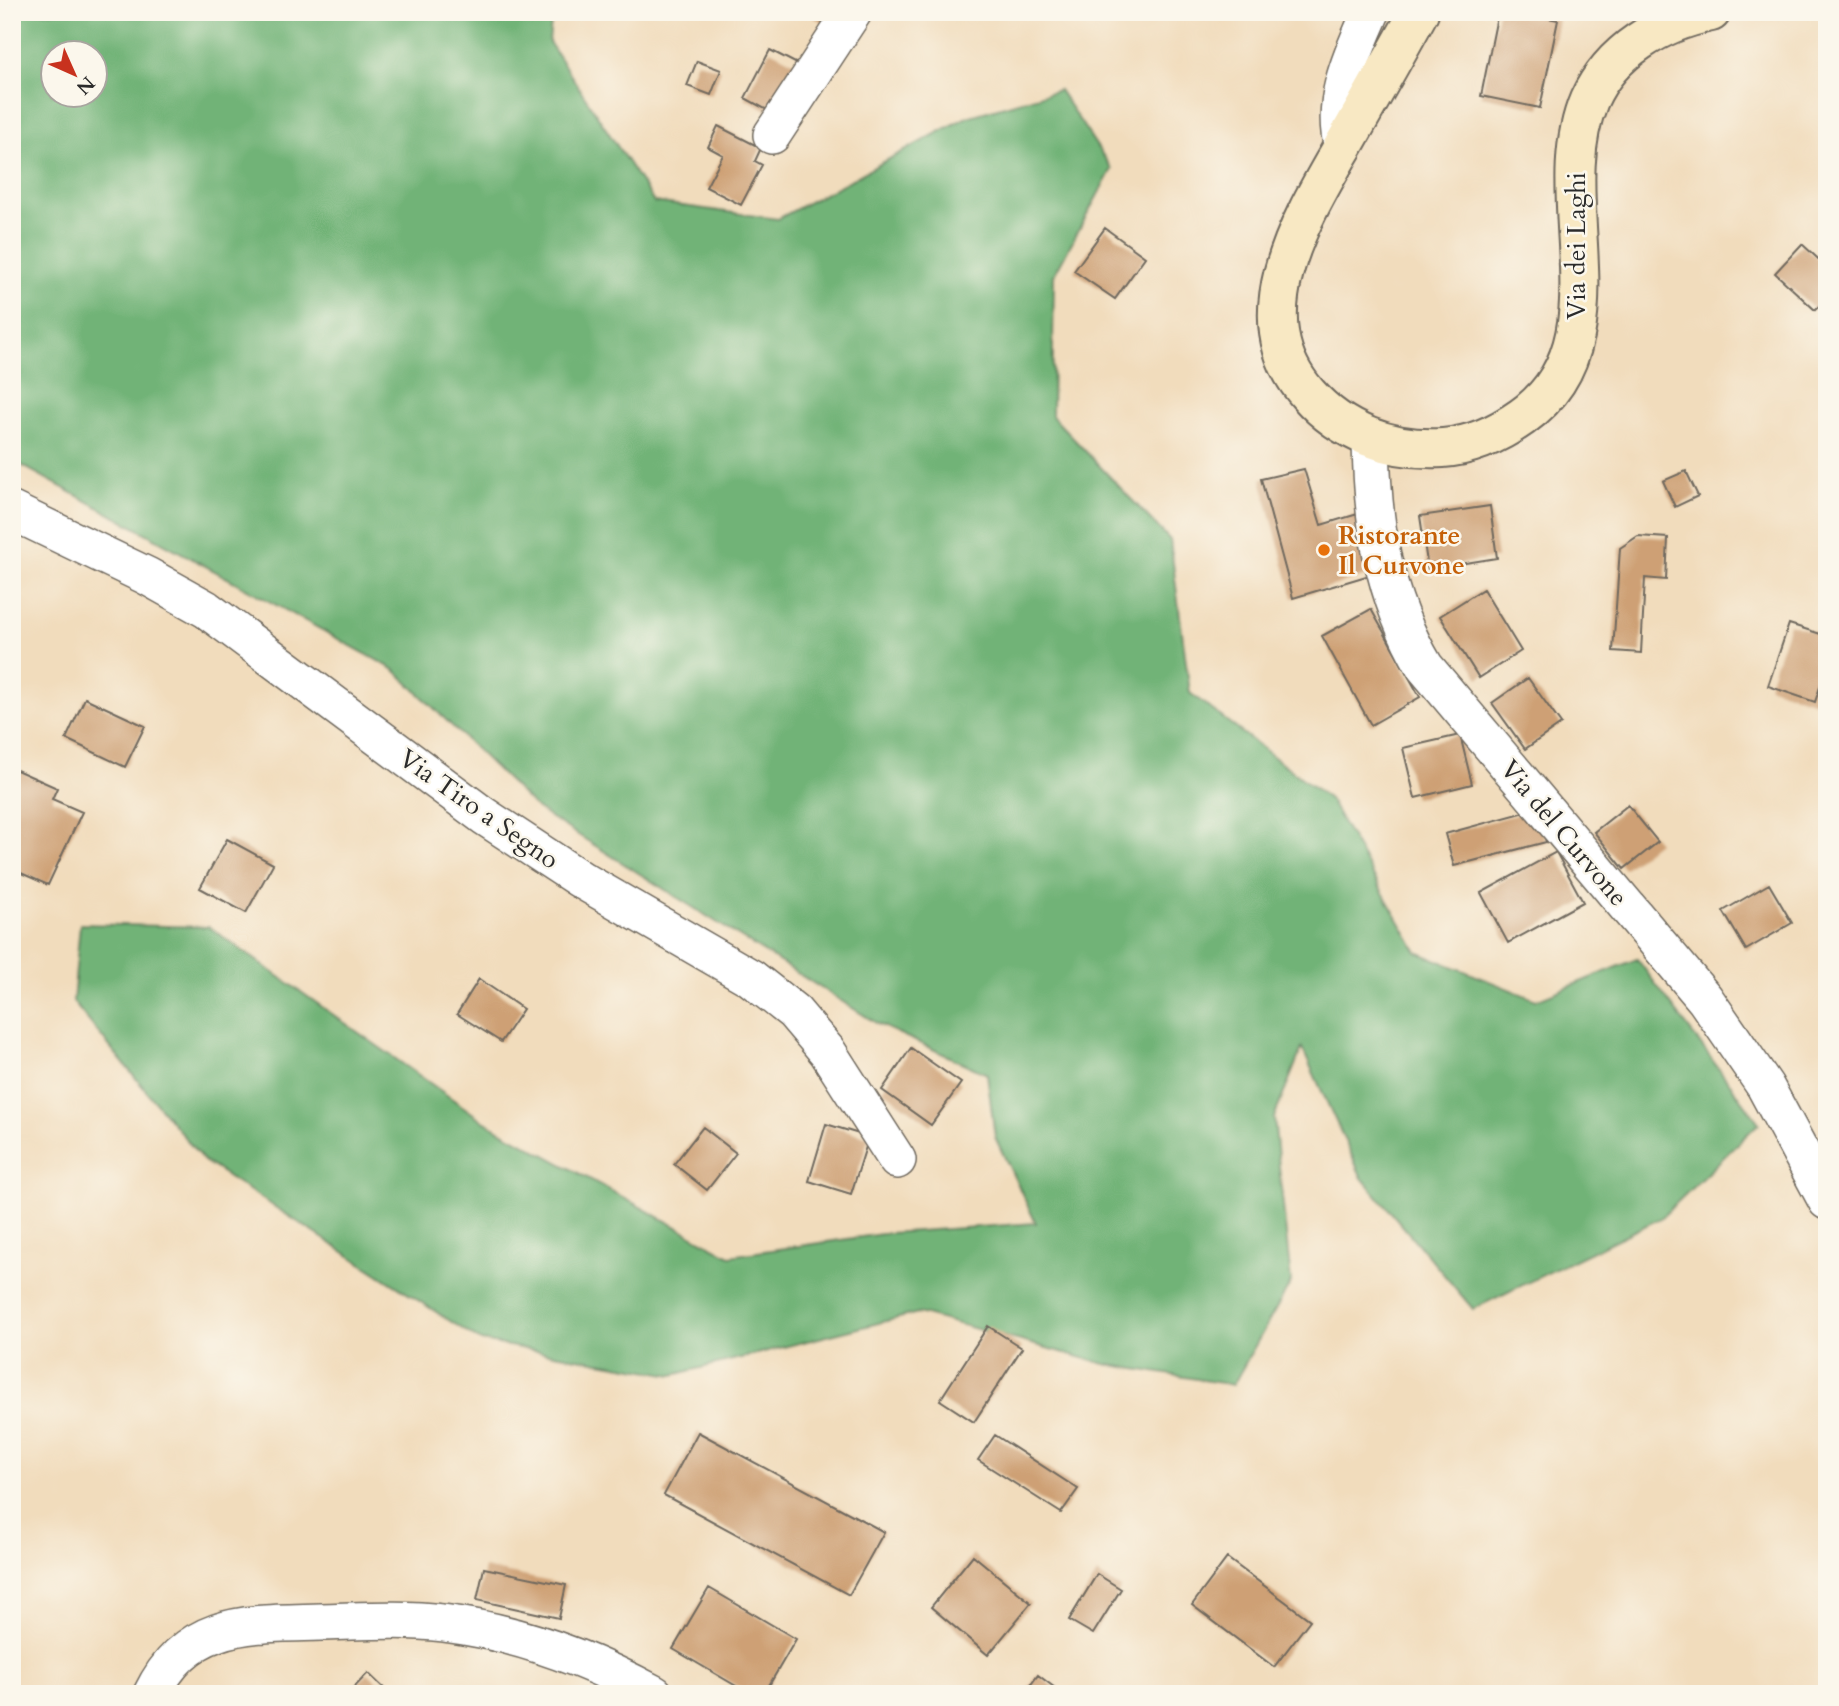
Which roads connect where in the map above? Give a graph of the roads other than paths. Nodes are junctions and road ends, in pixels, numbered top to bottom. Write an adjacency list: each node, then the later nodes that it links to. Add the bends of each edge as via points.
1 (853, 12): 5 (street)
2 (1371, 12): 6 (street, via 1339,101 1337,123)
3 (1419, 12): 6 (main road, Via dei Laghi)
4 (1711, 12): 7 (main road, Via dei Laghi, via 1680,20 1638,42 1615,61 1588,103 1578,132 1574,178 1579,318 1571,351 1553,386 1529,412 1472,444 1425,448)
5 (772, 135)
6 (1343, 147): 7 (main road, Via dei Laghi, via 1291,247 1279,286 1280,332 1298,383 1326,412)
7 (1370, 439): 10 (street, Via del Curvone, via 1372,506 1384,574 1424,667 1705,999 1765,1086)
8 (12, 511): 9 (street, Via Tiro a Segno, via 206,609 503,828 751,978 794,1012 827,1051)
9 (897, 1160)
10 (1827, 1201)
11 (152, 1694): 12 (street, via 166,1670 201,1640 222,1629 387,1620 443,1623 505,1635 590,1662)
12 (654, 1694)

